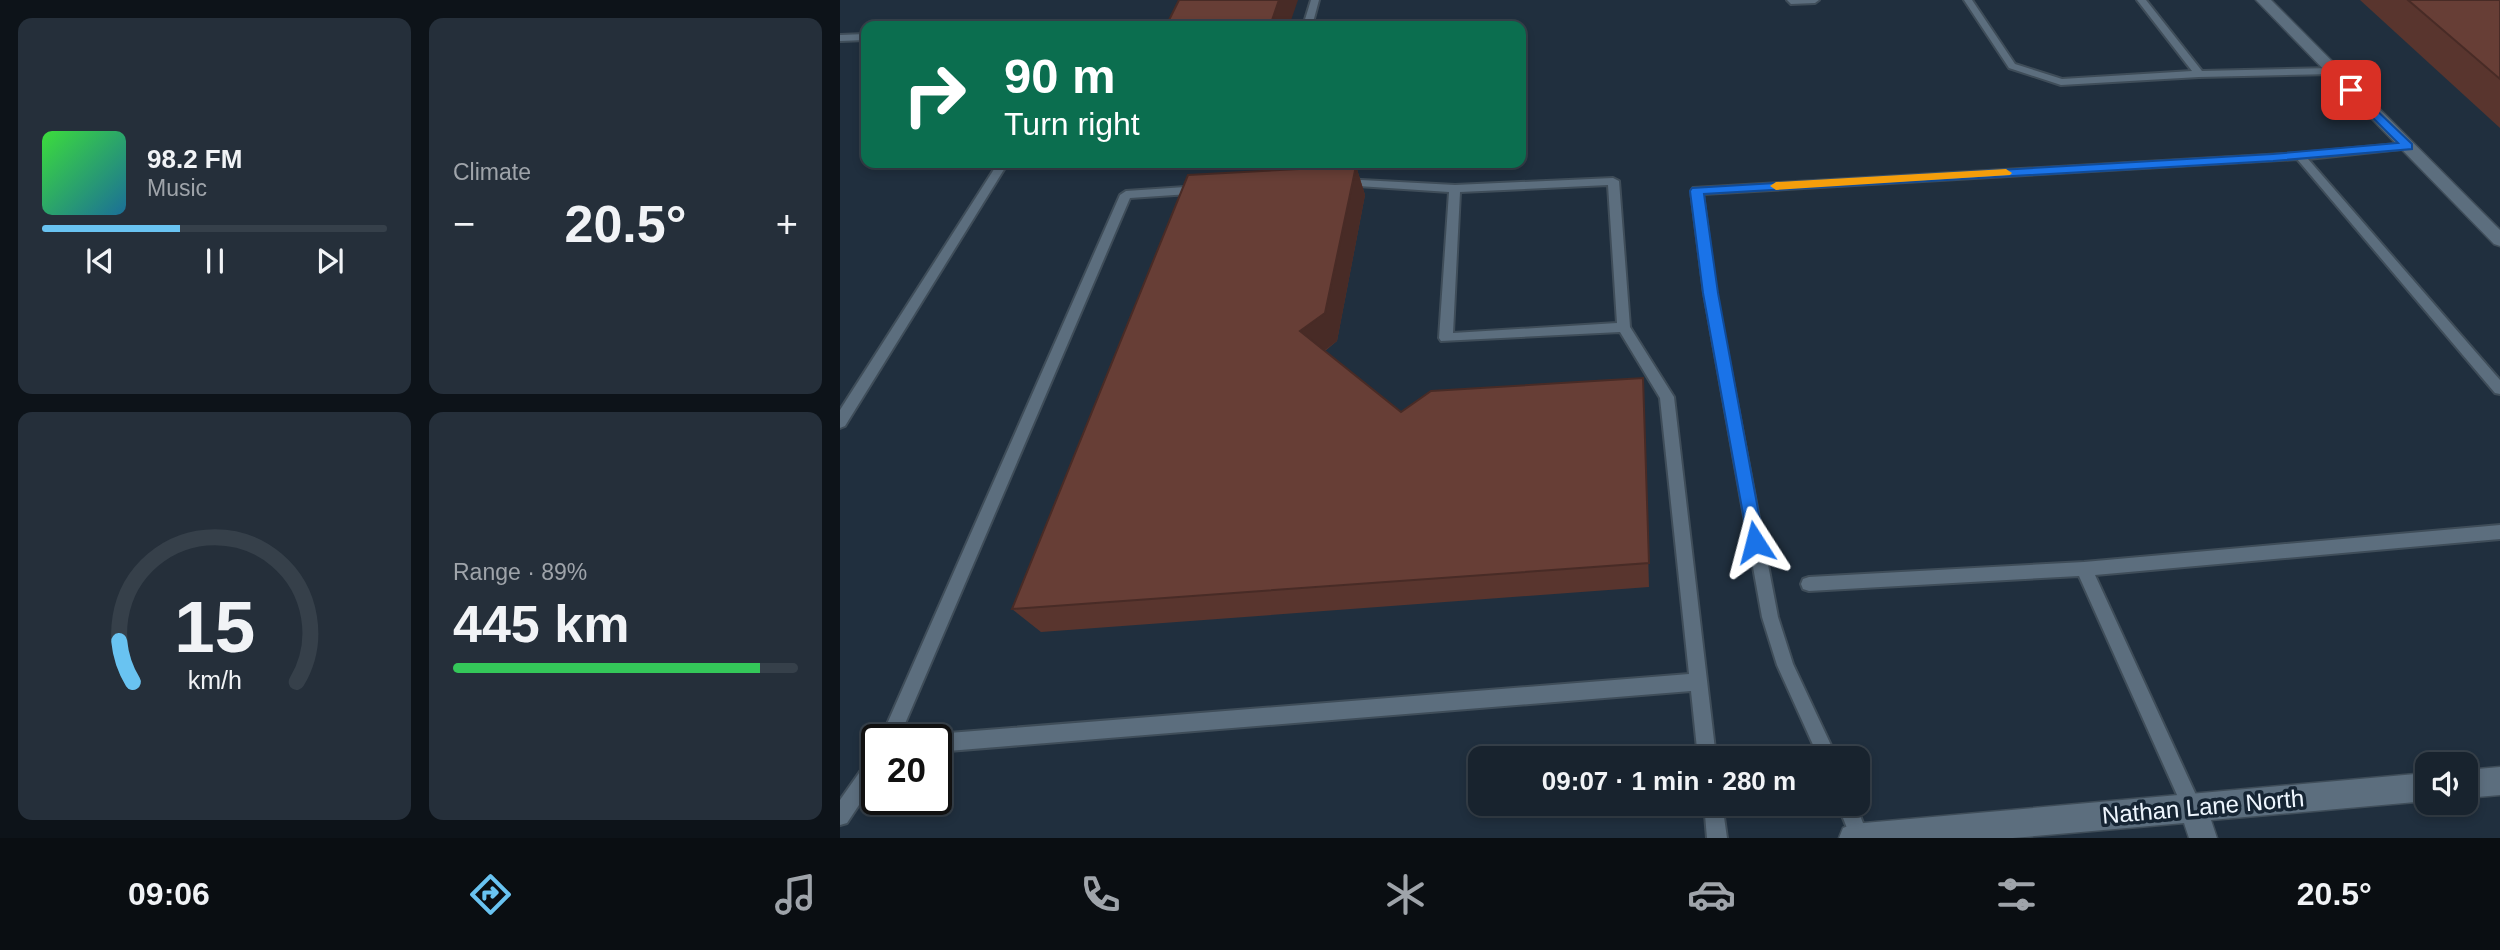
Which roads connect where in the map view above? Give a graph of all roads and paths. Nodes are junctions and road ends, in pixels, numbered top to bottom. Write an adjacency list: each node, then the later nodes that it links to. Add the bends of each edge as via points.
1 (1315, 0): 7 (lane)
2 (1815, 0): 6 (lane)
3 (1968, 0): 11 (lane, via 2011,66 2045,78 2061,82)
4 (2141, 0): 11 (lane)
5 (2263, 0): 10 (street)
6 (1791, 1)
7 (1309, 21)
8 (861, 37): 9 (lane)
9 (840, 38)
10 (2333, 71): 11 (lane); 12 (street)
11 (2199, 74)
12 (2407, 146): 13 (lane); 18 (street)
13 (2300, 156): 20 (lane); 29 (lane, via 1697,191 1710,293 1770,617 1785,665)
14 (1000, 168): 21 (lane)
15 (1330, 183): 17 (lane)
16 (1221, 189): 26 (lane, via 1126,195)
17 (1455, 189): 19 (lane, via 1613,181); 19 (lane, via 1446,338)
18 (2500, 240)
19 (1624, 327): 25 (lane, via 1667,397)
20 (2500, 389)
21 (840, 422)
22 (2500, 532): 23 (lane)
23 (2084, 569): 24 (lane); 34 (lane)
24 (1809, 584)
25 (1697, 682): 27 (lane); 28 (lane)
26 (897, 724)
27 (952, 742)
28 (1705, 746)
29 (1822, 746)
30 (2500, 781): 31 (street)
31 (2478, 783)
32 (861, 785): 35 (lane)
33 (2415, 788): 34 (street, Nathan Lane North)
34 (2193, 808): 38 (street, Nathan Lane North); 41 (street)
35 (840, 816)
36 (1714, 816): 39 (lane)
37 (1851, 816): 38 (lane)
38 (1860, 837): 40 (street, Nathan Lane North)
39 (1717, 838)
40 (1853, 838)
41 (2203, 838)

